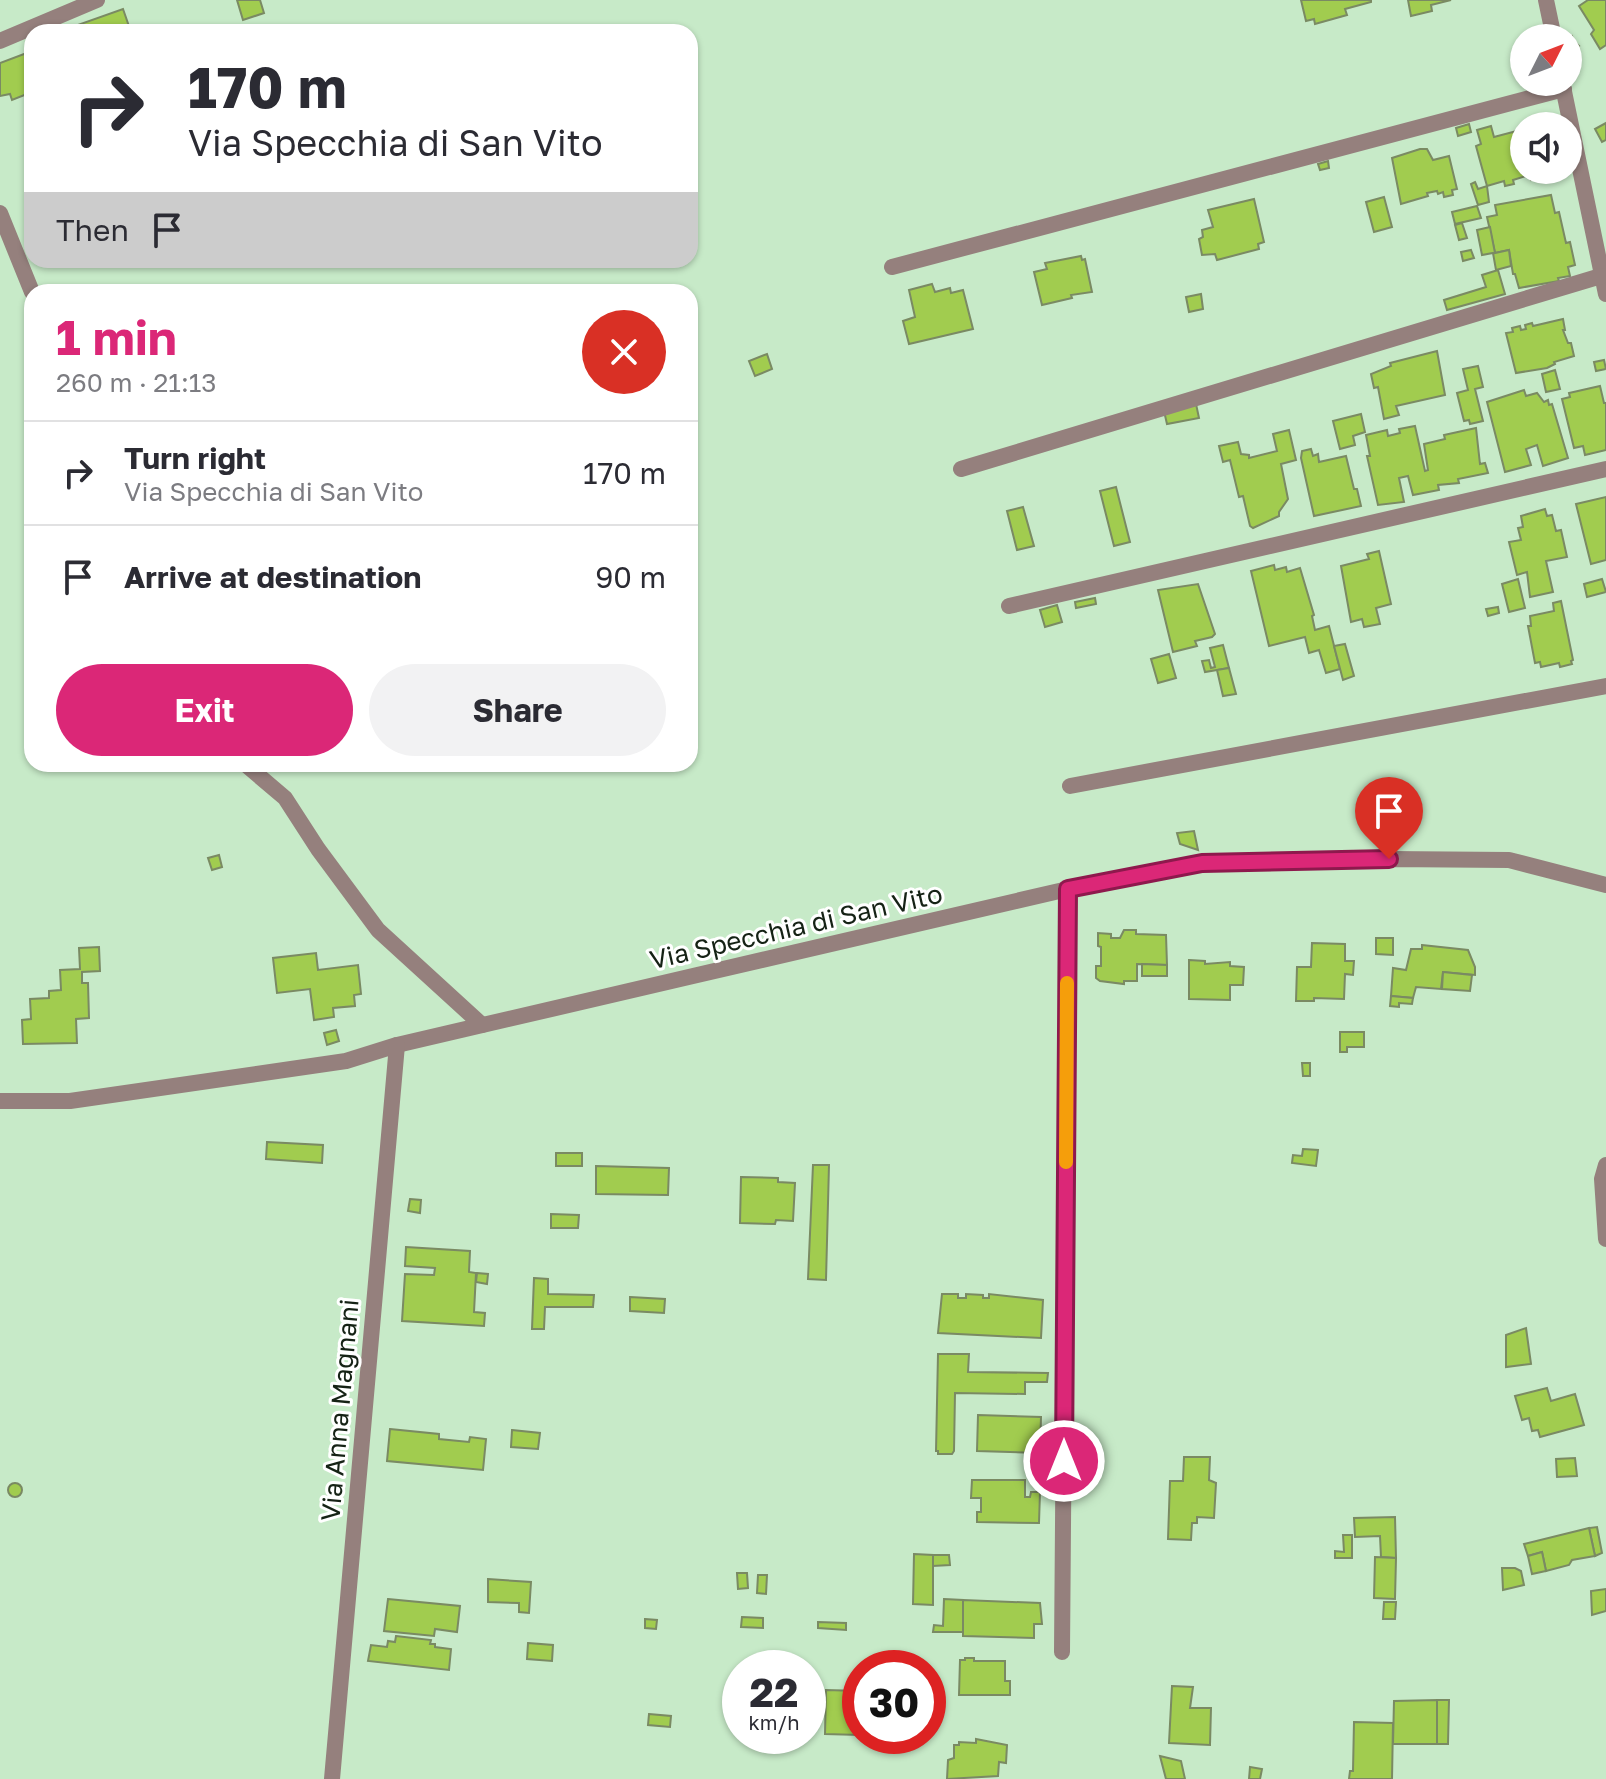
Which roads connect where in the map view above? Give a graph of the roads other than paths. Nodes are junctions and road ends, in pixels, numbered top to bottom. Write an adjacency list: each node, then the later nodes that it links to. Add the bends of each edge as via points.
1 (97, 0): 3 (street)
2 (1546, 0): 4 (street)
3 (40, 24)
4 (1551, 24)
5 (24, 31): 6 (street)
6 (0, 41)
7 (1526, 96): 10 (street)
8 (1565, 96): 11 (street)
9 (0, 213): 12 (street)
10 (892, 267)
11 (1601, 276): 13 (street); 14 (street)
12 (29, 284)
13 (1606, 294)
14 (961, 469)
15 (1606, 469): 16 (street)
16 (1009, 606)
17 (1606, 686): 19 (street)
18 (254, 772): 22 (street, via 285,798 378,930)
19 (1070, 786)
20 (1606, 885): 21 (street, Via Specchia di San Vito, via 1509,860 1389,859 1202,863)
21 (1068, 889): 22 (street, Via Specchia di San Vito); 27 (street)
22 (482, 1025): 23 (street, Via Specchia di San Vito)
23 (397, 1045): 24 (street, Via Specchia di San Vito, via 346,1061 70,1101); 28 (street, Via Anna Magnani)
24 (0, 1101)
25 (1606, 1165): 26 (street)
26 (1606, 1239)
27 (1062, 1652)
28 (332, 1779)

